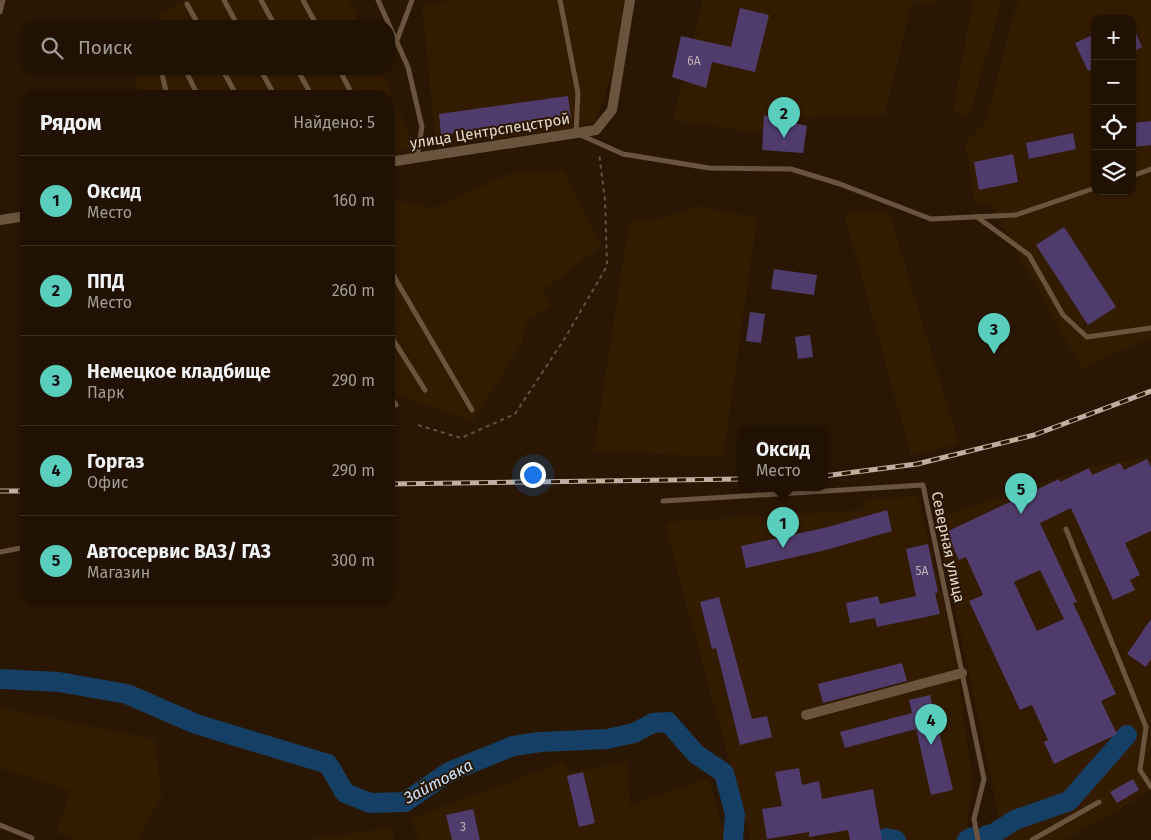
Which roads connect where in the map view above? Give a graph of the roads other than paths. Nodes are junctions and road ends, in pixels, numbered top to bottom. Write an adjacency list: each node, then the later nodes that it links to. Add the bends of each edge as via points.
1 (3, 0): 10 (lane)
2 (224, 0): 12 (lane)
3 (261, 0): 13 (lane)
4 (303, 0): 14 (lane)
5 (378, 0): 15 (lane)
6 (412, 0): 17 (lane)
7 (560, 0): 30 (lane, via 578,93)
8 (630, 0): 30 (street, улица Центрспецстрой, via 612,110 596,130)
9 (187, 4): 11 (lane)
10 (0, 12)
11 (196, 20)
12 (235, 20)
13 (271, 20)
14 (314, 20)
15 (387, 20)
16 (395, 37): 17 (lane)
17 (397, 41): 31 (lane, via 408,67 422,127)
18 (162, 75): 24 (lane)
19 (188, 75): 25 (lane)
20 (225, 75): 26 (lane)
21 (263, 75): 27 (lane)
22 (300, 75): 28 (lane)
23 (342, 75): 29 (lane)
24 (166, 90)
25 (195, 90)
26 (234, 90)
27 (272, 90)
28 (309, 90)
29 (350, 90)
30 (576, 134): 31 (street, улица Центрспецстрой); 37 (lane, via 623,154 709,168 791,169 931,219)
31 (417, 158): 32 (street, улица Центрспецстрой)
32 (395, 161)
33 (1151, 170): 34 (lane)
34 (1136, 175)
35 (1091, 189): 37 (lane, via 1016,215)
36 (20, 217): 38 (street)
37 (977, 217): 40 (lane, via 1029,255 1062,315 1087,337)
38 (0, 220)
39 (395, 278): 43 (lane)
40 (1151, 328)
41 (395, 342): 42 (lane)
42 (425, 390)
43 (472, 410)
44 (826, 491): 46 (lane, Северная улица)
45 (828, 491): 50 (lane, Северная улица, via 923,485)
46 (663, 501)
47 (1066, 529): 52 (lane, via 1146,727 1140,770)
48 (20, 548): 49 (lane)
49 (0, 552)
50 (962, 673): 51 (street); 56 (lane, Северная улица, via 984,779 974,819)
51 (806, 715)
52 (1151, 787)
53 (1099, 802): 57 (lane)
54 (0, 825): 55 (lane)
55 (32, 838)
56 (978, 840)
57 (1032, 840)

